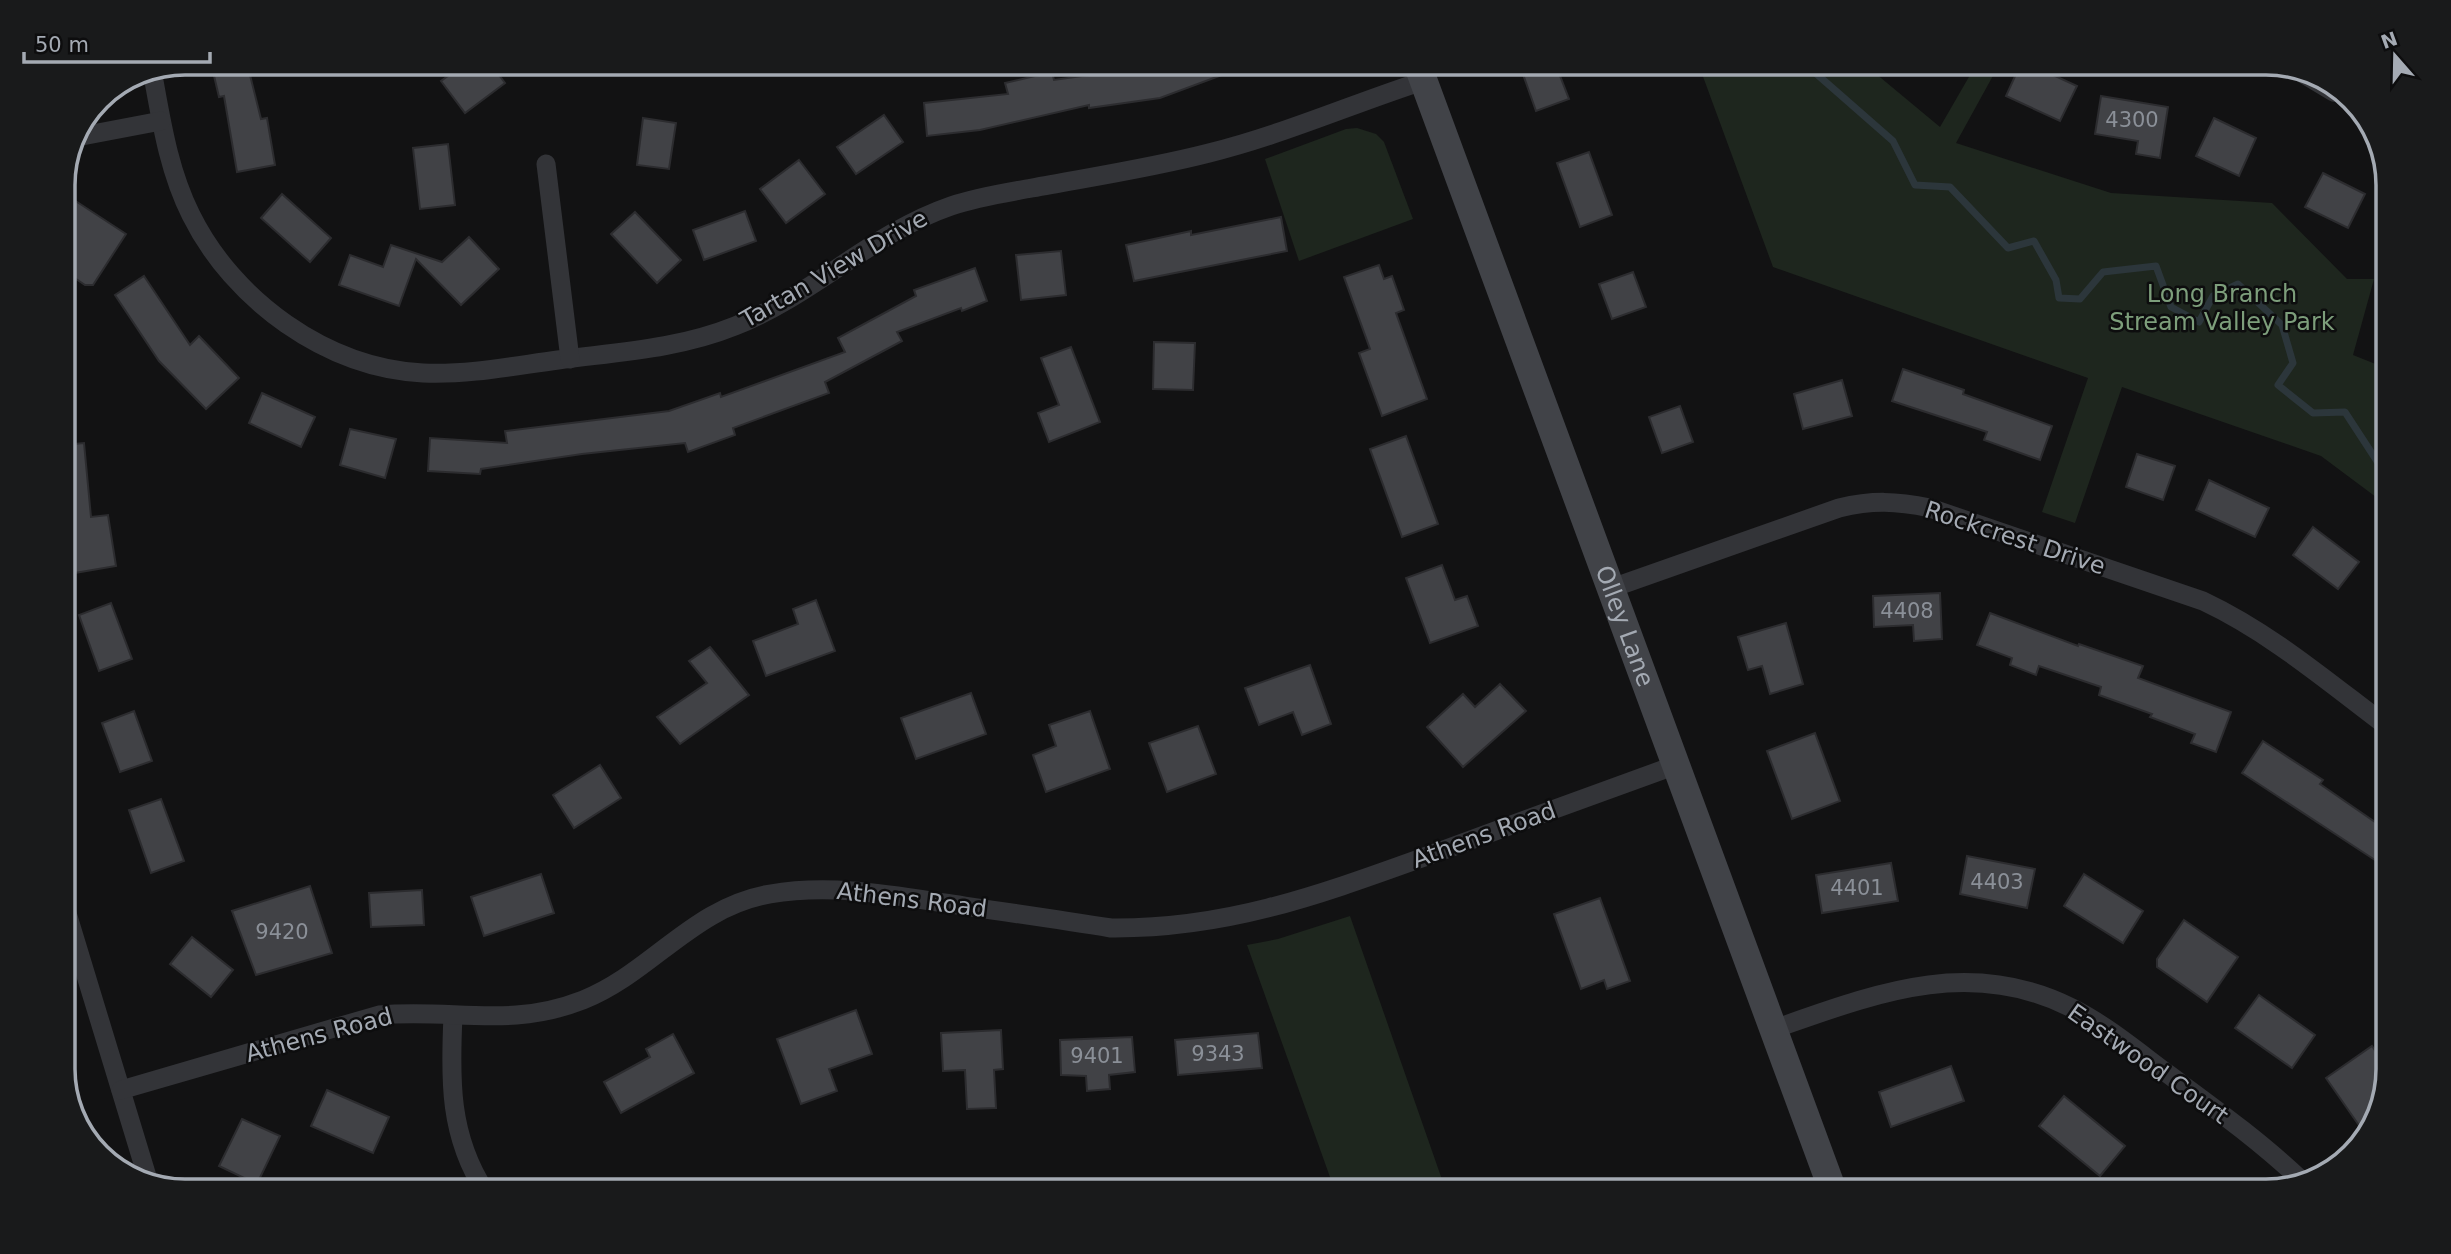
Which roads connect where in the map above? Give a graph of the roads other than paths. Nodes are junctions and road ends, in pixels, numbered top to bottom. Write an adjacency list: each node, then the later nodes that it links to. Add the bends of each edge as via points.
1 (1413, 75): 7 (street, Tartan View Drive, via 1264,137 1208,153 954,205 895,231 787,301 737,326 662,347)
2 (1421, 75): 8 (main road, Olley Lane)
3 (154, 80): 4 (street, Tartan View Drive)
4 (161, 121): 5 (street); 7 (street, Tartan View Drive, via 171,166 210,247 253,297 307,337 362,361 421,373 473,372)
5 (88, 135)
6 (546, 164): 7 (street)
7 (570, 359)
8 (1612, 588): 9 (street, Rockcrest Drive, via 1839,508 1898,501 2203,601 2270,639); 10 (main road, Olley Lane)
9 (2376, 718)
10 (1676, 765): 12 (street, Athens Road, via 1325,893 1261,911 1196,924 1111,928 857,890 770,894 732,905 697,923 584,1000 525,1016); 13 (main road, Olley Lane)
11 (75, 939): 14 (street)
12 (453, 1016): 14 (street, Athens Road, via 379,1015); 17 (street, via 450,1079 454,1113)
13 (1774, 1029): 16 (street, Eastwood Court, via 1910,986 1979,982 2039,994 2071,1008 2136,1049); 18 (main road, Olley Lane)
14 (121, 1090): 15 (street)
15 (145, 1170)
16 (2295, 1175)
17 (478, 1179)
18 (1829, 1179)

